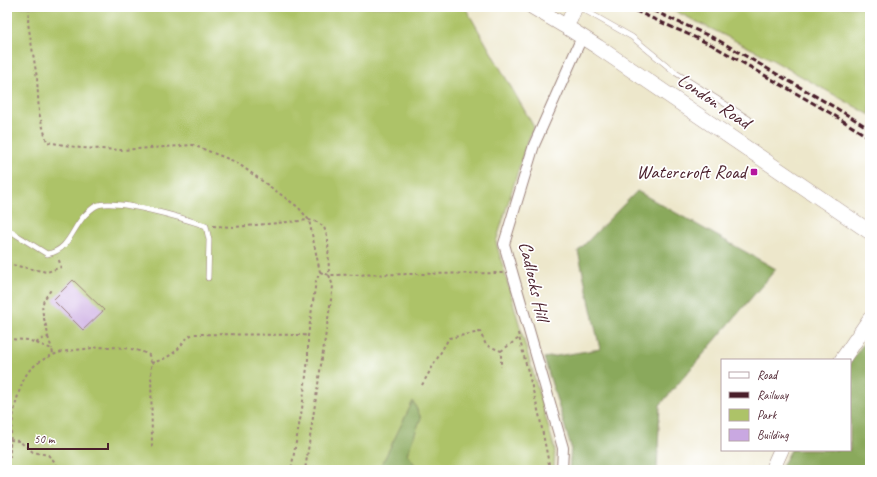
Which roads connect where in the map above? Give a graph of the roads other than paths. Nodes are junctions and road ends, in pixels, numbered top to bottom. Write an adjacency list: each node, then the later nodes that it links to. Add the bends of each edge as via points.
1 (533, 7): 4 (street, London Road)
2 (575, 7): 4 (street)
3 (579, 7): 6 (lane, via 632,37 676,73)
4 (565, 26): 5 (street, London Road)
5 (582, 37): 8 (street, London Road); 13 (street, Cadlocks Hill, via 534,145 504,244 507,273 563,448)
6 (749, 119)
7 (7, 230): 9 (lane, via 47,254 63,246 84,217 96,206 128,206 189,220 206,226 209,240)
8 (870, 232)
9 (208, 278)
10 (870, 319): 11 (street)
11 (843, 359)
12 (781, 451): 14 (street)
13 (562, 470)
14 (772, 470)

